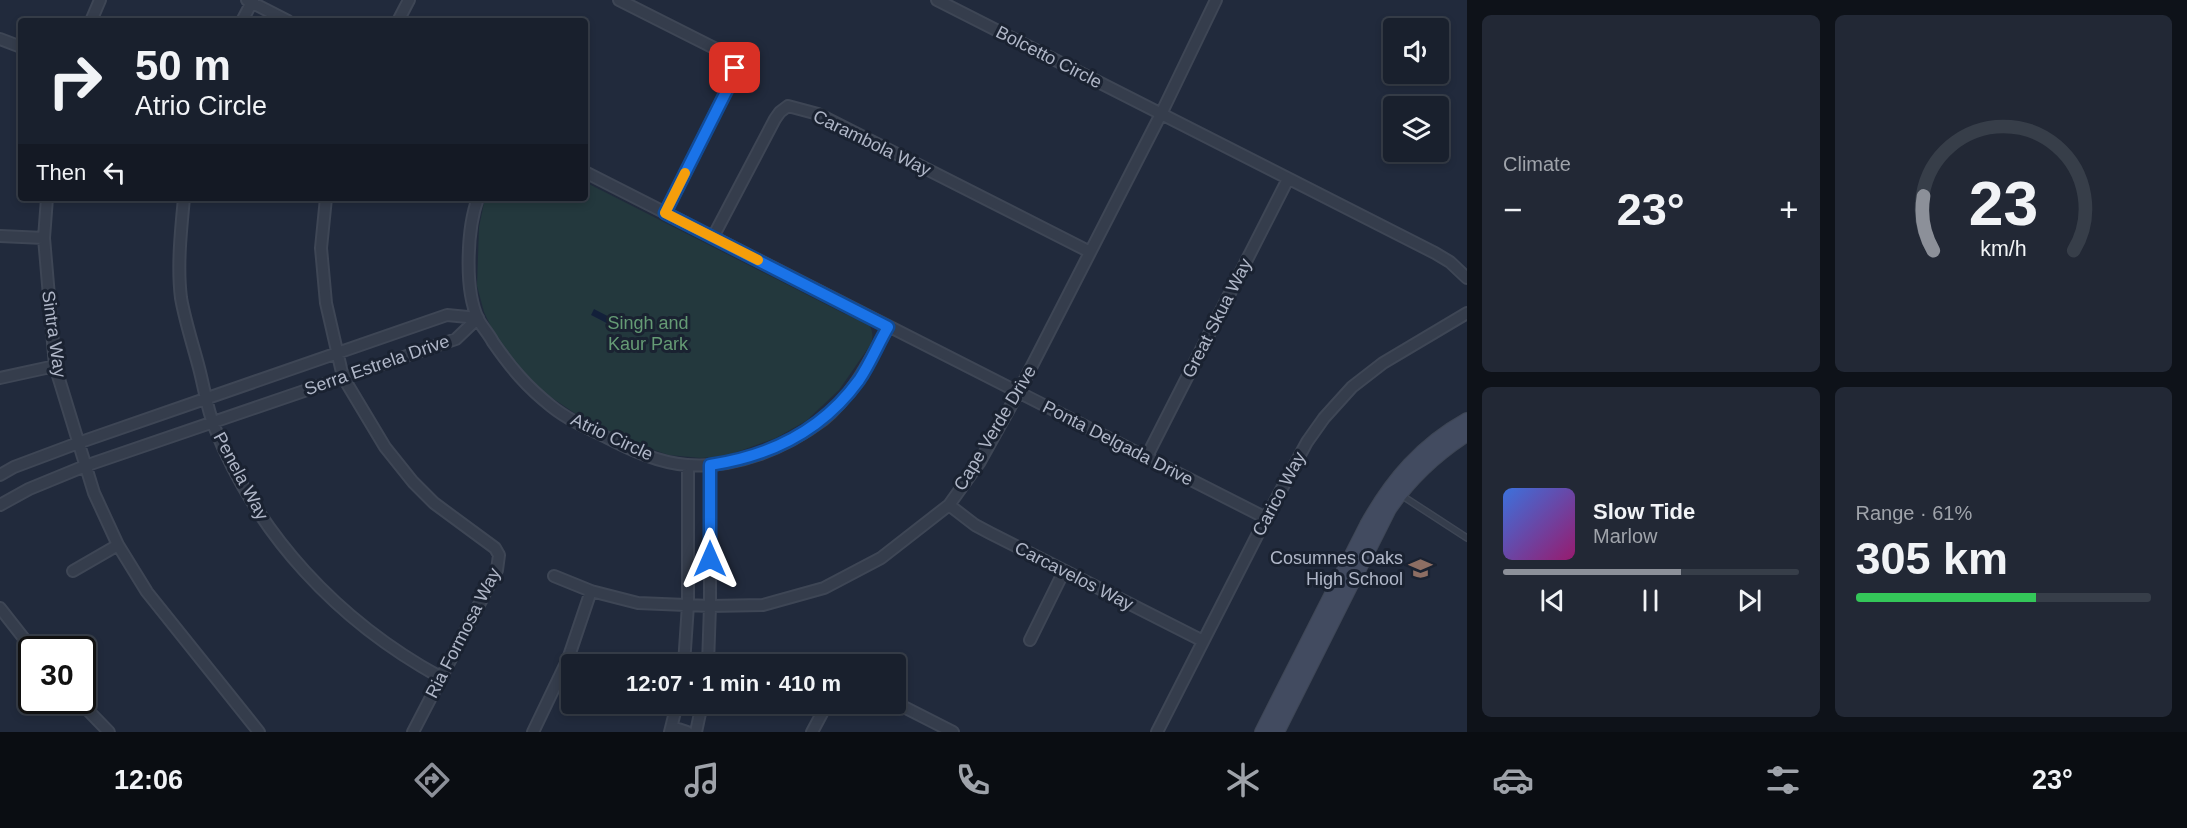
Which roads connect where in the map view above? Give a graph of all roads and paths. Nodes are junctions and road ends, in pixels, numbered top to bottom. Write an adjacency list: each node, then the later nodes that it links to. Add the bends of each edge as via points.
1 (100, 0): 7 (street)
2 (409, 0): 10 (street)
3 (619, 0): 20 (street, via 726,54 734,64 734,76)
4 (937, 0): 13 (street, Bolcetto Circle)
5 (1216, 0): 13 (street, Cape Verde Drive)
6 (250, 1): 8 (street); 9 (street)
7 (92, 18)
8 (243, 18)
9 (282, 18)
10 (400, 18)
11 (0, 39): 12 (street)
12 (18, 46)
13 (1161, 114): 15 (street); 24 (street, Cape Verde Drive)
14 (588, 174): 20 (street, Ponta Delgada Drive)
15 (1288, 179): 25 (street, via 1435,253); 39 (street, Great Skua Way)
16 (47, 201): 23 (street, Sintra Way)
17 (184, 201): 34 (street, Penela Way, via 181,298)
18 (326, 201): 29 (street, via 321,248 326,303)
19 (477, 201): 27 (street, Atrio Circle, via 468,243)
20 (665, 213): 22 (street, Ponta Delgada Drive)
21 (0, 236): 23 (street)
22 (714, 237): 24 (street, Carambola Way, via 775,119 788,106 818,114); 28 (street, Ponta Delgada Drive)
23 (44, 238): 30 (street, Sintra Way)
24 (1090, 252): 33 (street, Cape Verde Drive)
25 (1467, 278)
26 (1467, 313): 47 (street, Carico Way, via 1383,363 1352,387 1307,442)
27 (478, 318): 29 (street, Serra Estrela Drive, via 447,315); 31 (street, Serra Estrela Drive, via 456,339); 40 (street, Atrio Circle, via 515,374 552,407 633,451)
28 (888, 327): 33 (street, Ponta Delgada Drive); 41 (street, Atrio Circle, via 859,380 824,419 783,445 738,461)
29 (338, 353): 31 (street); 34 (street, Serra Estrela Drive)
30 (55, 366): 32 (street); 38 (street, Sintra Way)
31 (343, 376): 36 (street, Serra Estrela Drive); 62 (street, Ria Formosa Way, via 385,447 413,482 499,555 497,570)
32 (0, 378)
33 (1018, 393): 39 (street, Ponta Delgada Drive); 45 (street, Cape Verde Drive, via 979,463)
34 (207, 399): 36 (street, Penela Way); 38 (street, Serra Estrela Drive)
35 (1467, 420): 44 (street, via 1420,453)
36 (213, 423): 42 (street, Serra Estrela Drive); 62 (street, Penela Way, via 249,497 295,562 351,618)
37 (1467, 434): 44 (street)
38 (78, 443): 42 (street, Sintra Way); 43 (street, Serra Estrela Drive)
39 (1146, 458): 47 (street, Ponta Delgada Drive)
40 (688, 465): 41 (street, Atrio Circle); 54 (street)
41 (710, 465): 55 (street)
42 (85, 466): 46 (street, Serra Estrela Drive); 49 (street)
43 (0, 475)
44 (1395, 491): 48 (lane); 78 (street, via 1367,525); 79 (street)
45 (949, 504): 51 (street, Carcavelos Way, via 975,525); 55 (street, Cape Verde Drive, via 881,558 824,588 763,605)
46 (0, 505)
47 (1266, 518): 59 (street, Carico Way)
48 (1467, 538)
49 (118, 545): 50 (street); 70 (street, via 147,592)
50 (73, 571)
51 (1064, 571): 58 (street); 59 (street, Carcavelos Way)
52 (554, 576): 53 (street, Cape Verde Drive)
53 (591, 591): 54 (street, Cape Verde Drive, via 638,603); 72 (street, via 568,659)
54 (688, 605): 55 (street, Cape Verde Drive); 60 (street)
55 (710, 606): 61 (street)
56 (0, 608): 57 (street)
57 (22, 636)
58 (1030, 640)
59 (1203, 641): 77 (street, Carico Way)
60 (685, 654)
61 (708, 654)
62 (440, 677): 71 (street, Ria Formosa Way)
63 (906, 708): 76 (street)
64 (92, 714): 69 (street)
65 (675, 714): 68 (street)
66 (700, 714): 74 (street)
67 (822, 714): 75 (street)
68 (671, 730): 73 (street)
69 (109, 732)
70 (259, 732)
71 (413, 732)
72 (533, 732)
73 (687, 732)
74 (696, 732)
75 (812, 732)
76 (953, 732)
77 (1157, 732)
78 (1262, 732)
79 (1276, 732)

